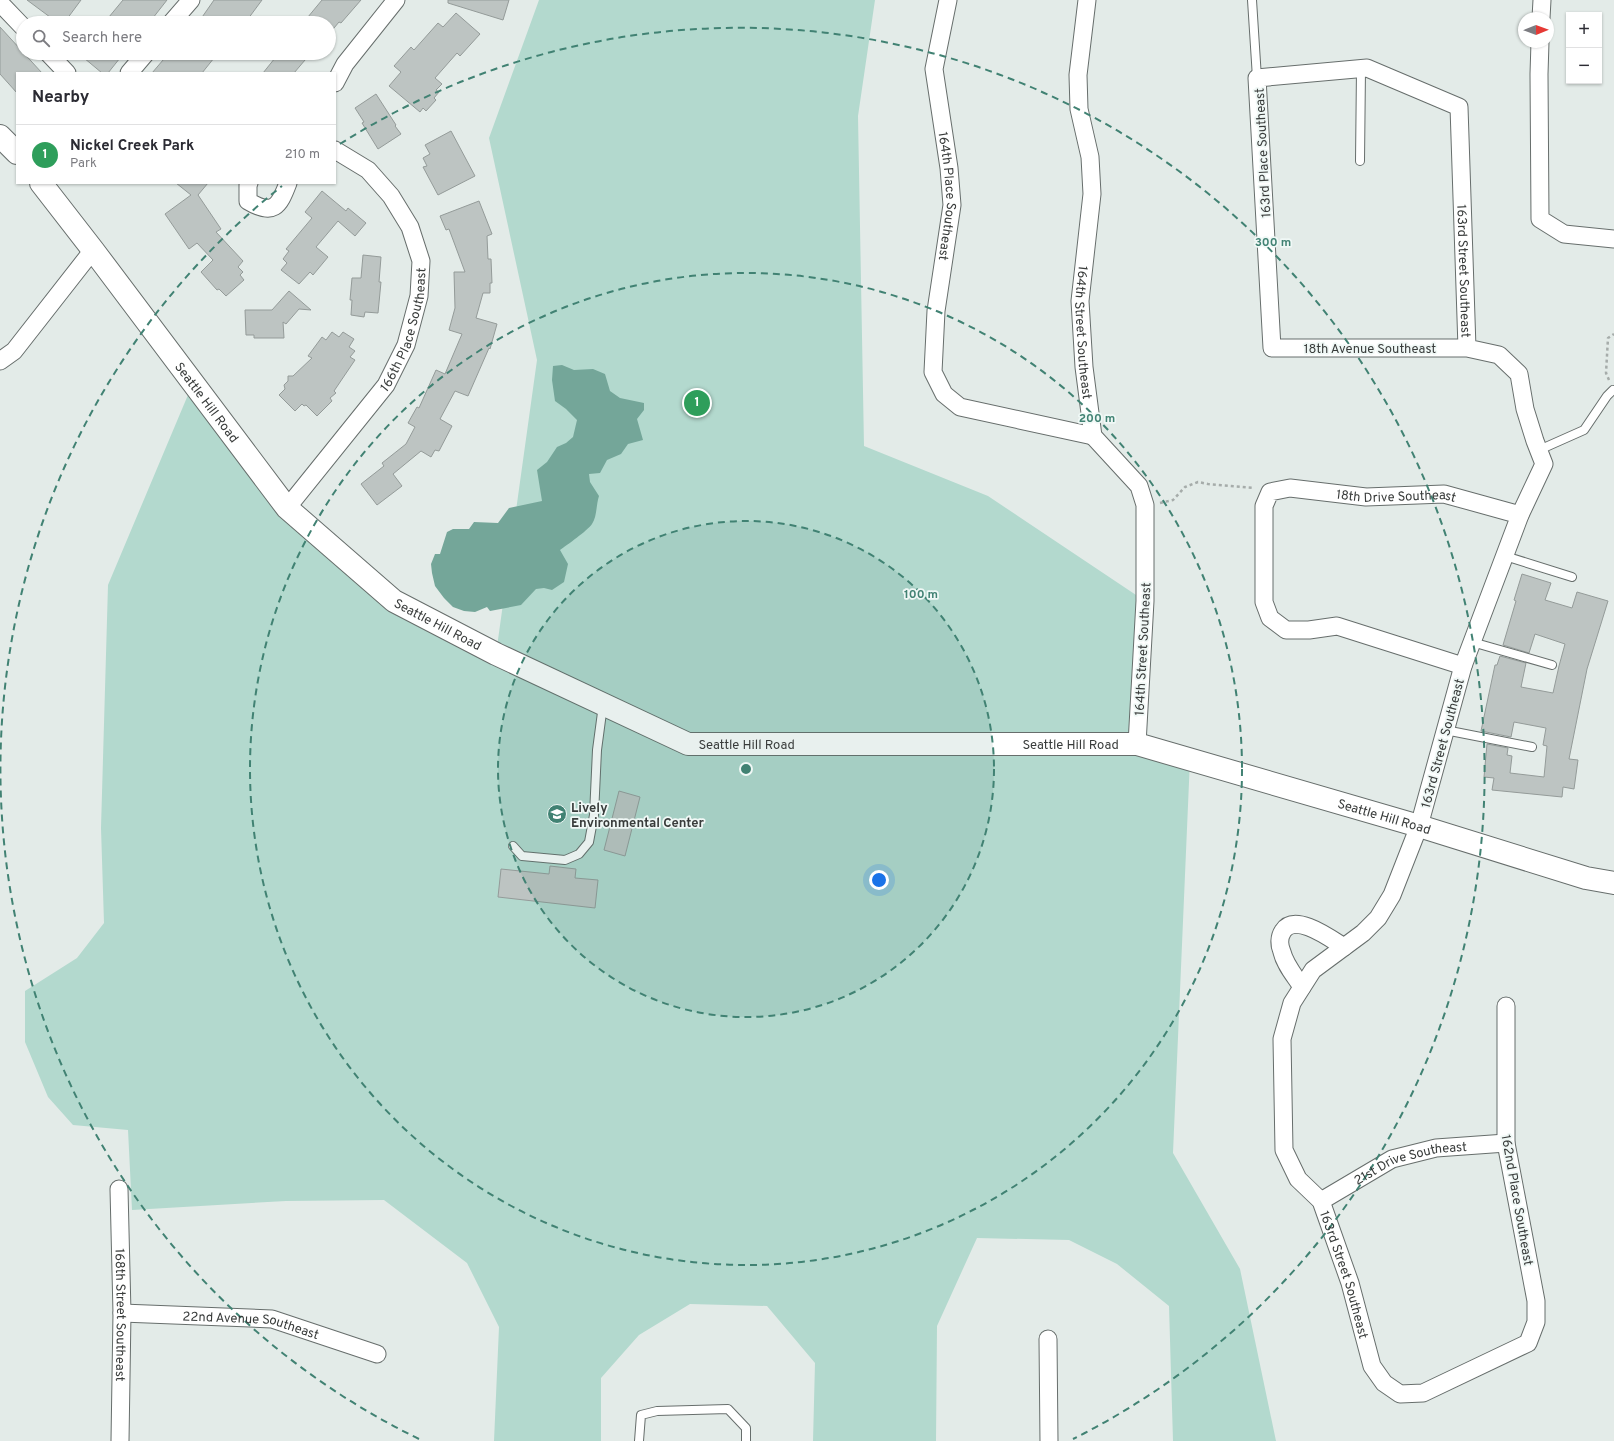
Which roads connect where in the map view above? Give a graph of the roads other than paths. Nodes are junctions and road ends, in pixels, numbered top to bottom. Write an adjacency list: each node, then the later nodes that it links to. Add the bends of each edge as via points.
1 (191, 0): 10 (street)
2 (396, 0): 18 (street, via 345,64)
3 (948, 0): 32 (street, 164th Place Southeast, via 934,69 952,205 936,311 933,372 944,394 960,407)
4 (1087, 0): 32 (street, 164th Street Southeast, via 1078,75 1079,109 1090,157 1092,194 1080,301 1084,367)
5 (1252, 0): 17 (lane)
6 (1542, 0): 8 (street)
7 (9, 5): 9 (street)
8 (1541, 12)
9 (16, 16)
10 (177, 16)
11 (1540, 48): 26 (street, via 1540,219 1564,234)
12 (55, 60): 15 (street)
13 (140, 60): 16 (street)
14 (1361, 69): 17 (street); 22 (lane); 29 (street, 163rd Street Southeast, via 1367,68 1459,107)
15 (66, 72)
16 (130, 72)
17 (1257, 78): 28 (street, 163rd Place Southeast)
18 (336, 81)
19 (0, 136): 21 (street)
20 (336, 151): 34 (street, 166th Place Southeast, via 368,170 391,196 410,227 421,260 419,296 406,345 386,386)
21 (16, 152)
22 (1360, 160)
23 (42, 184): 27 (street, Seattle Hill Road)
24 (248, 184): 25 (street, via 248,201 260,208 272,208 282,200)
25 (288, 184)
26 (1614, 238)
27 (93, 250): 30 (street, via 14,351); 34 (street, Seattle Hill Road)
28 (1272, 348): 29 (street, 18th Avenue Southeast)
29 (1467, 348): 33 (street, 163rd Street Southeast, via 1499,355 1519,374 1525,409)
30 (0, 361)
31 (1613, 390): 33 (lane, via 1584,430)
32 (1093, 436): 43 (street, 164th Street Southeast, via 1139,486 1145,505 1145,601)
33 (1539, 450): 35 (street, 163rd Street Southeast, via 1544,464)
34 (287, 508): 41 (street, Seattle Hill Road, via 394,601 496,654)
35 (1520, 515): 36 (street, 163rd Street Southeast); 40 (street, 18th Drive Southeast, via 1444,494 1366,497 1290,488 1270,492 1264,506 1264,602 1270,618 1286,630 1337,626)
36 (1505, 556): 37 (lane); 38 (street, 163rd Street Southeast)
37 (1572, 577)
38 (1472, 642): 39 (lane); 40 (street, 163rd Street Southeast)
39 (1552, 665)
40 (1463, 666): 42 (street, 163rd Street Southeast)
41 (603, 705): 43 (street, Seattle Hill Road, via 688,744); 46 (lane, via 590,842 579,854 565,860 522,856)
42 (1445, 730): 44 (lane); 45 (street, 163rd Street Southeast)
43 (1137, 744): 45 (street, Seattle Hill Road)
44 (1532, 747)
45 (1419, 826): 47 (street, Seattle Hill Road, via 1586,878); 48 (street, 163rd Street Southeast, via 1392,894 1378,918)
46 (513, 846)
47 (1614, 883)
48 (1344, 947): 49 (street, 163rd Street Southeast, via 1313,970); 49 (street, via 1310,927 1287,926 1279,939 1282,952)
49 (1302, 987): 53 (street, 163rd Street Southeast, via 1292,1003 1282,1039 1284,1150 1298,1179)
50 (1506, 1006): 51 (street, 162nd Place Southeast)
51 (1506, 1143): 53 (street, 21st Drive Southeast, via 1436,1148 1392,1159); 57 (street, 162nd Place Southeast, via 1536,1301 1536,1322 1528,1342 1422,1392 1400,1394)
52 (119, 1189): 54 (street, 168th Street Southeast)
53 (1322, 1201): 57 (street, 163rd Street Southeast, via 1350,1283 1372,1366)
54 (122, 1313): 56 (street, 22nd Avenue Southeast, via 272,1319); 58 (street, 168th Street Southeast)
55 (1048, 1339): 61 (street)
56 (377, 1354)
57 (1384, 1383)
58 (120, 1441)
59 (638, 1441): 60 (lane, via 641,1415 657,1410 728,1409 746,1428)
60 (746, 1441)
61 (1049, 1441)

